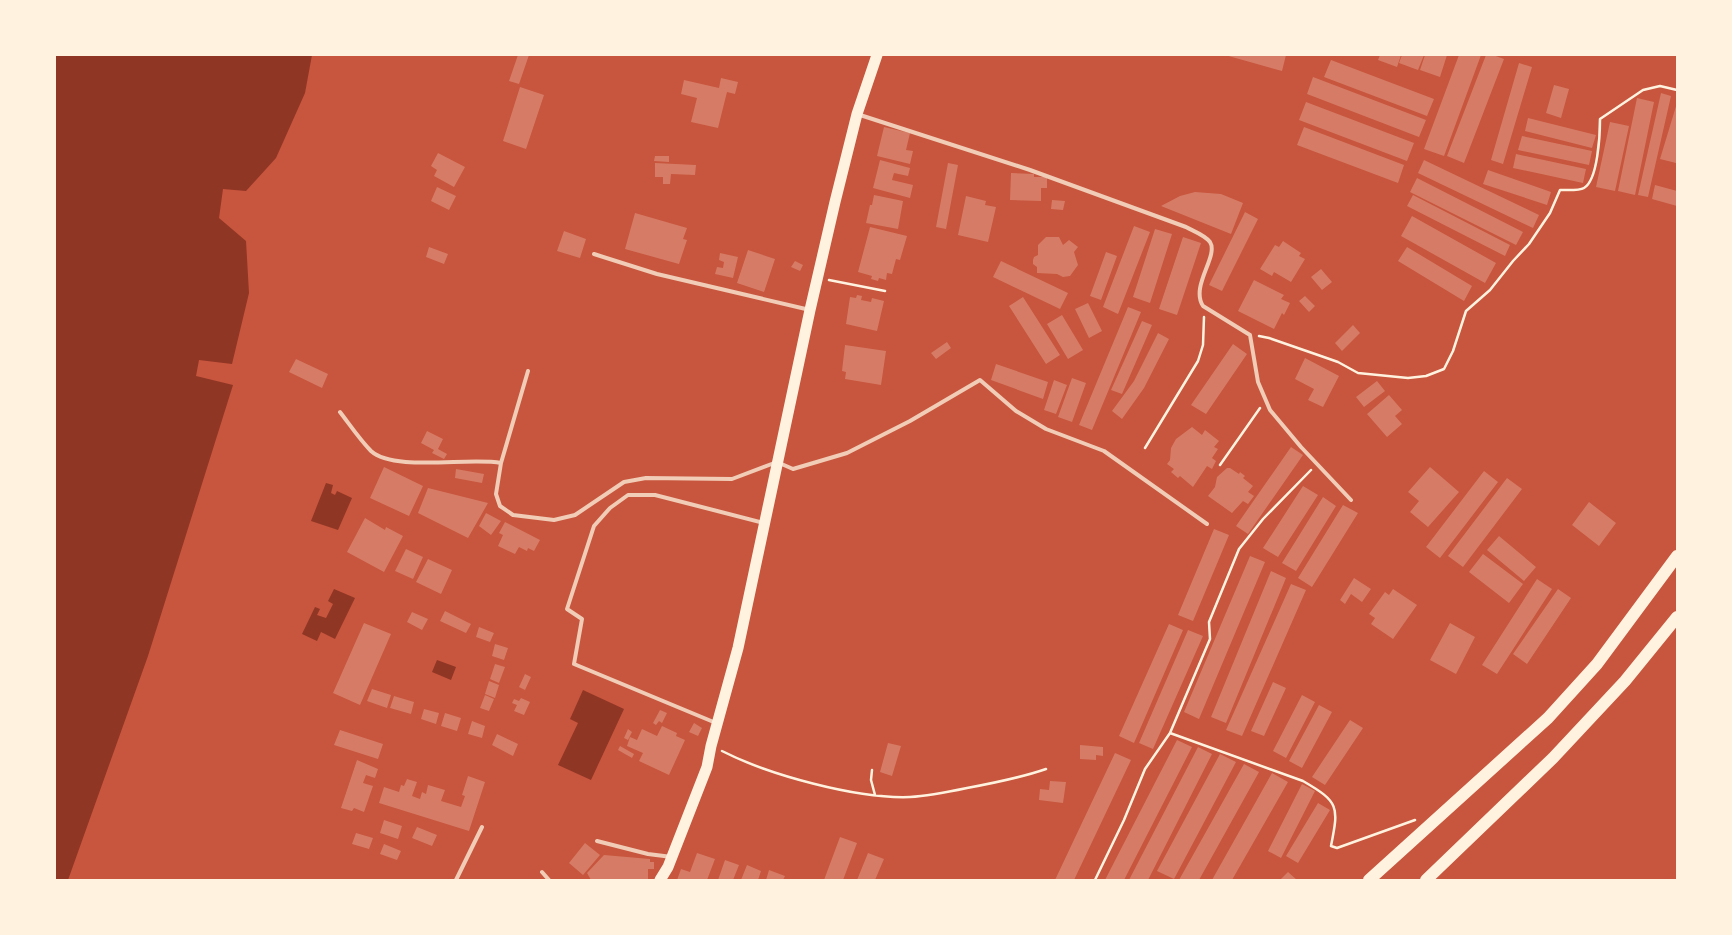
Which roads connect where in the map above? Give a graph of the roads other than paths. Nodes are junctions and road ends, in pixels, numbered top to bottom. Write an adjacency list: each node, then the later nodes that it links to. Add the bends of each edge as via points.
1 (877, 55): 2 (highway)
2 (857, 114): 4 (highway); 9 (street, via 1030,170 1186,227 1209,241 1213,250 1199,292 1199,300 1203,306 1250,335 1258,382 1270,410)
3 (594, 254): 4 (street, via 657,274)
4 (810, 310): 7 (highway)
5 (528, 371): 8 (street)
6 (340, 412): 8 (street, via 371,451 384,459 439,464 484,460)
7 (777, 462): 8 (street, via 732,479 646,478 624,482 575,515 554,520 514,515 500,506 496,494); 10 (highway); 11 (street, via 793,469 847,453 910,421 980,380 1016,411 1046,429 1104,451)
8 (500, 463)
9 (1351, 500)
10 (765, 523): 14 (highway, via 738,648); 14 (street, via 655,495 628,495 610,508 594,526 567,609 582,619 574,664)
11 (1207, 524)
12 (1677, 556): 23 (highway, via 1597,664 1548,718)
13 (1677, 617): 19 (highway, via 1625,681 1553,758)
14 (718, 724): 17 (highway, via 707,767)
15 (482, 827): 20 (street)
16 (597, 841): 17 (street, via 648,854)
17 (672, 857): 22 (highway)
18 (542, 872): 21 (street)
19 (1428, 879)
20 (456, 880)
21 (549, 880)
22 (660, 880)
23 (1369, 880)

